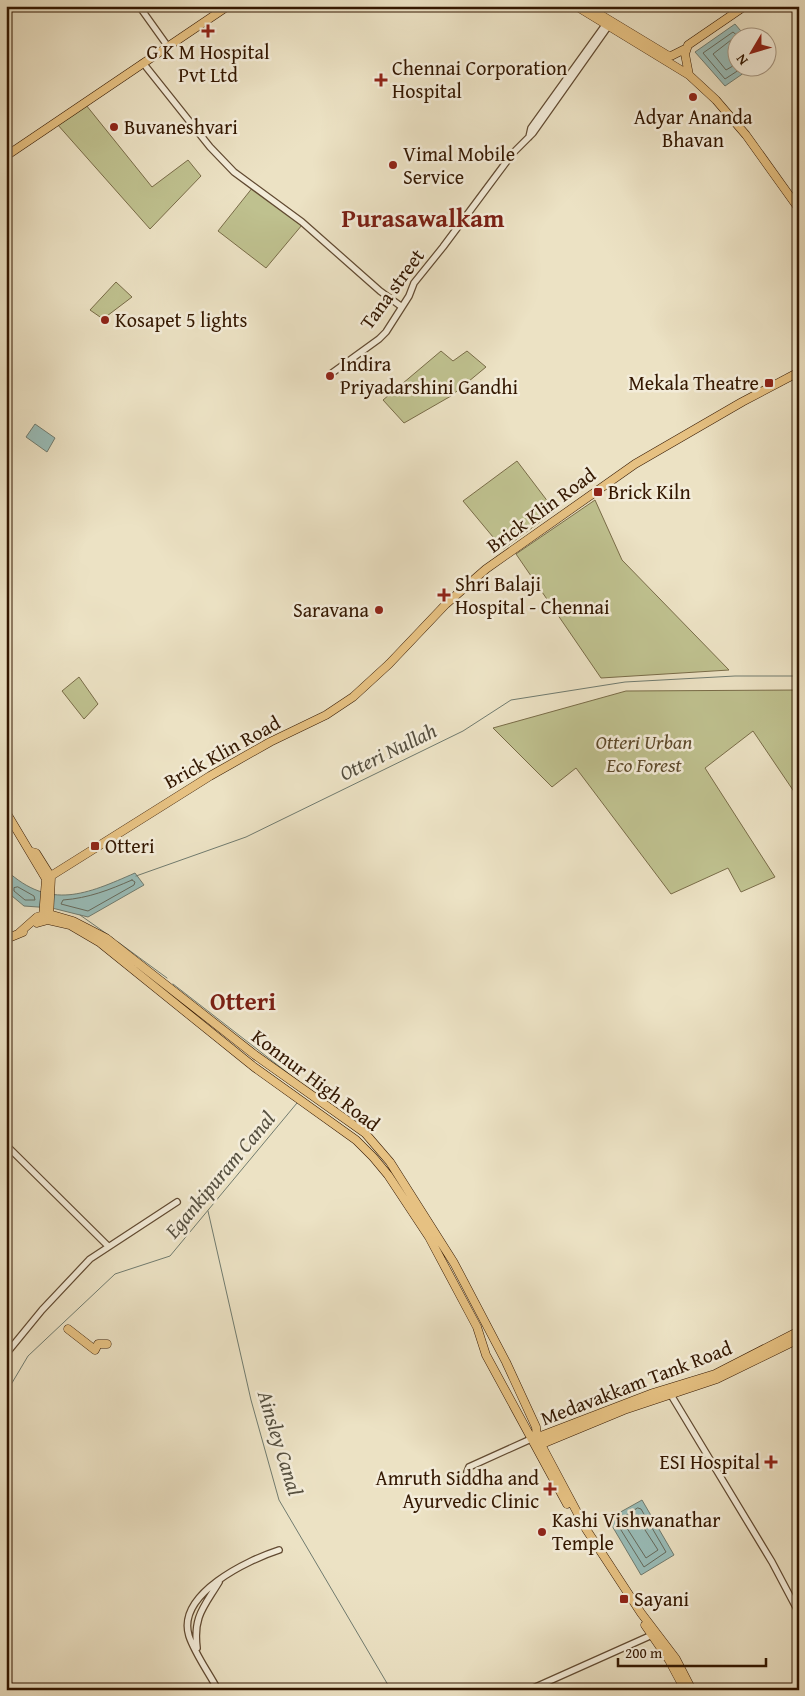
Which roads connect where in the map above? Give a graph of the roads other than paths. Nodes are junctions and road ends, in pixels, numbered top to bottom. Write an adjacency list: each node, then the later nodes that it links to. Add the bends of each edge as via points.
1 (139, 6): 7 (street)
2 (228, 6): 7 (main road)
3 (576, 6): 6 (main road)
4 (586, 6): 6 (main road)
5 (745, 6): 8 (main road)
6 (608, 25): 8 (main road, via 667,55 672,56); 10 (main road); 13 (street, Tana street, via 528,137 414,283)
7 (169, 48): 9 (main road)
8 (685, 49): 10 (main road)
9 (143, 63): 11 (main road); 13 (street, via 234,172 302,222)
10 (689, 74): 12 (main road, via 746,135)
11 (6, 156)
12 (799, 209)
13 (402, 307): 15 (street, Tana street, via 379,339)
14 (799, 372): 17 (main road, Brick Klin Road, via 635,464 486,569 446,604 366,687 344,703 210,776)
15 (332, 373)
16 (6, 812): 17 (main road)
17 (48, 882): 18 (main road)
18 (46, 914): 19 (main road); 29 (main road, Konnur High Road, via 99,942 254,1067 356,1140 393,1182 429,1237 477,1327 486,1355); 29 (main road, Konnur High Road, via 78,923 113,942 255,1055 372,1140 424,1213 454,1263 536,1427)
19 (6, 939)
20 (6, 1145): 22 (street)
21 (177, 1202): 22 (street)
22 (108, 1246): 27 (street, via 90,1259)
23 (68, 1329): 26 (main road, via 95,1350 98,1344)
24 (799, 1331): 29 (main road, Medavakkam Tank Road, via 715,1374 653,1393)
25 (799, 1339): 28 (main road, Medavakkam Tank Road, via 732,1372)
26 (107, 1344)
27 (6, 1354)
28 (671, 1395): 29 (main road, Medavakkam Tank Road); 33 (street, via 772,1562)
29 (536, 1442): 30 (street, via 468,1467); 34 (main road, Konnur High Road, via 588,1542); 39 (main road, Konnur High Road, via 586,1529 641,1613 676,1659)
30 (467, 1472)
31 (279, 1550): 32 (street, via 239,1566)
32 (219, 1582): 35 (street, via 199,1612 195,1627); 35 (street, via 196,1601 189,1616 189,1634)
33 (799, 1613)
34 (652, 1635): 37 (street); 38 (main road, Konnur High Road)
35 (197, 1653): 36 (street)
36 (218, 1690)
37 (529, 1690)
38 (685, 1690)
39 (692, 1690)

